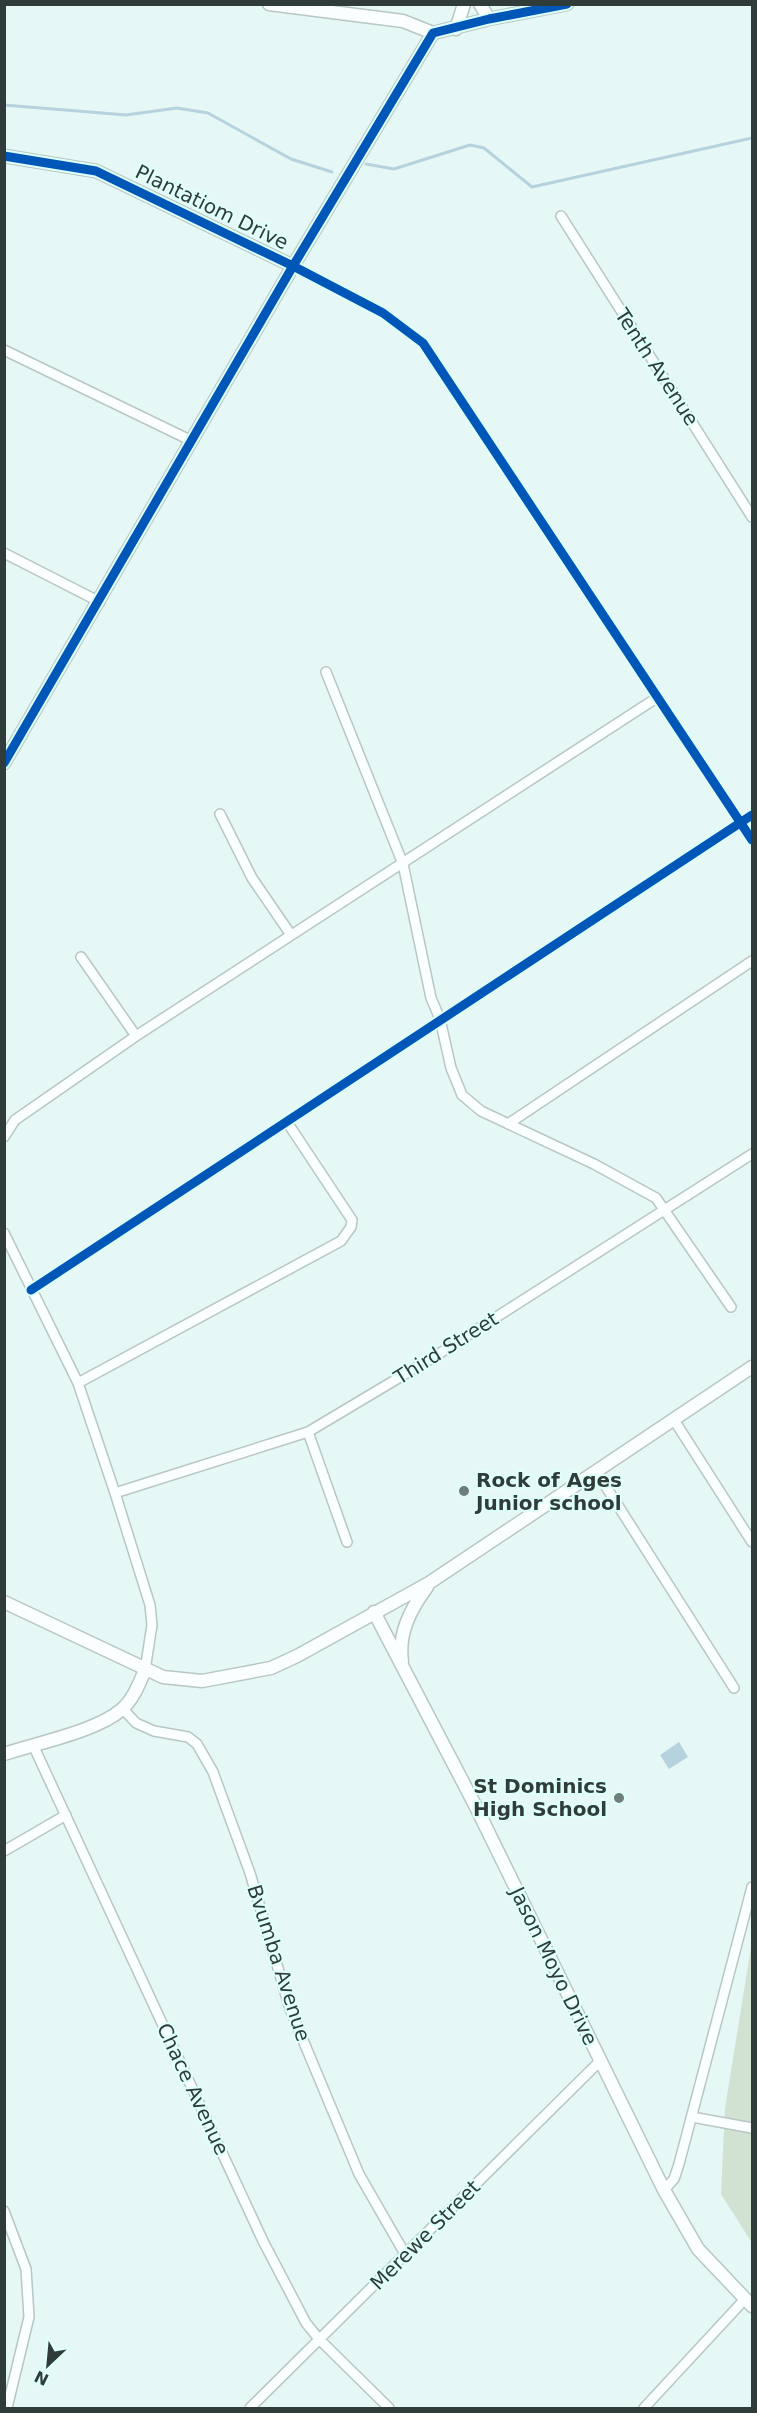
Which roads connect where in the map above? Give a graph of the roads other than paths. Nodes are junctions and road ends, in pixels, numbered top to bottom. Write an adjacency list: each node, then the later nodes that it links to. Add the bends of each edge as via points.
1 (270, 4): 6 (street)
2 (464, 4): 8 (street)
3 (480, 4): 7 (street)
4 (488, 4): 7 (street)
5 (567, 4): 7 (street)
6 (317, 7): 9 (street, via 403,21)
7 (489, 19): 8 (street)
8 (456, 29): 9 (street)
9 (433, 33): 12 (street, Plantatiom Drive)
10 (4, 156): 12 (street, Plantatiom Drive, via 96,171)
11 (561, 216): 15 (street, Tenth Avenue)
12 (293, 266): 14 (street); 19 (street, via 383,314 423,343)
13 (4, 350): 14 (street)
14 (192, 441): 17 (street)
15 (753, 517)
16 (4, 553): 17 (street)
17 (100, 602): 20 (street)
18 (326, 672): 25 (street)
19 (658, 697): 23 (street); 25 (street)
20 (4, 763)
21 (220, 814): 26 (street, via 252,878)
22 (753, 815): 23 (street)
23 (741, 823): 24 (street); 29 (street)
24 (753, 840)
25 (403, 864): 26 (street); 29 (street, via 431,998)
26 (291, 935): 30 (street)
27 (81, 957): 30 (street)
28 (753, 961): 32 (street)
29 (440, 1019): 31 (street); 32 (street, via 451,1068 462,1095 481,1111)
30 (136, 1036): 33 (street, via 15,1120)
31 (287, 1122): 37 (street); 40 (street, via 352,1220 348,1233 341,1241)
32 (508, 1124): 35 (street, via 639,1187)
33 (4, 1137)
34 (753, 1154): 35 (street, Third Street)
35 (666, 1209): 38 (street); 42 (street, Third Street)
36 (4, 1233): 37 (street)
37 (31, 1290): 40 (street)
38 (731, 1307)
39 (753, 1367): 41 (street)
40 (78, 1383): 44 (street)
41 (674, 1420): 43 (street); 46 (street)
42 (308, 1432): 44 (street, Third Street); 45 (street)
43 (596, 1471): 47 (street); 52 (street)
44 (115, 1493): 50 (street, via 150,1605 152,1625)
45 (347, 1542)
46 (753, 1542)
47 (429, 1583): 49 (street); 51 (street, via 411,1608 401,1640)
48 (4, 1602): 50 (street)
49 (374, 1612): 50 (street, via 271,1668 202,1681 163,1677); 51 (street, Jason Moyo Drive)
50 (145, 1670): 53 (street)
51 (409, 1680): 59 (street, Jason Moyo Drive)
52 (734, 1688)
53 (123, 1709): 54 (street, via 105,1722); 64 (street, Bvumba Avenue, via 136,1723 154,1731 188,1737 197,1744 213,1772 250,1873 290,2009 359,2174)
54 (33, 1745): 55 (street); 56 (street, Chace Avenue)
55 (4, 1754)
56 (66, 1815): 57 (street); 66 (street, Chace Avenue, via 263,2241 306,2323)
57 (4, 1851)
58 (753, 1887): 60 (street)
59 (600, 2061): 62 (street, Jason Moyo Drive); 64 (street, Merewe Street)
60 (692, 2117): 61 (street); 62 (street, via 674,2179)
61 (753, 2128)
62 (664, 2190): 65 (street, Jason Moyo Drive, via 698,2249)
63 (4, 2211): 67 (street, via 26,2269 29,2318)
64 (405, 2254): 66 (street, Merewe Street)
65 (749, 2303): 70 (street)
66 (319, 2338): 68 (street, Merewe Street); 69 (street, Chace Avenue)
67 (7, 2409)
68 (250, 2409)
69 (389, 2409)
70 (644, 2409)

